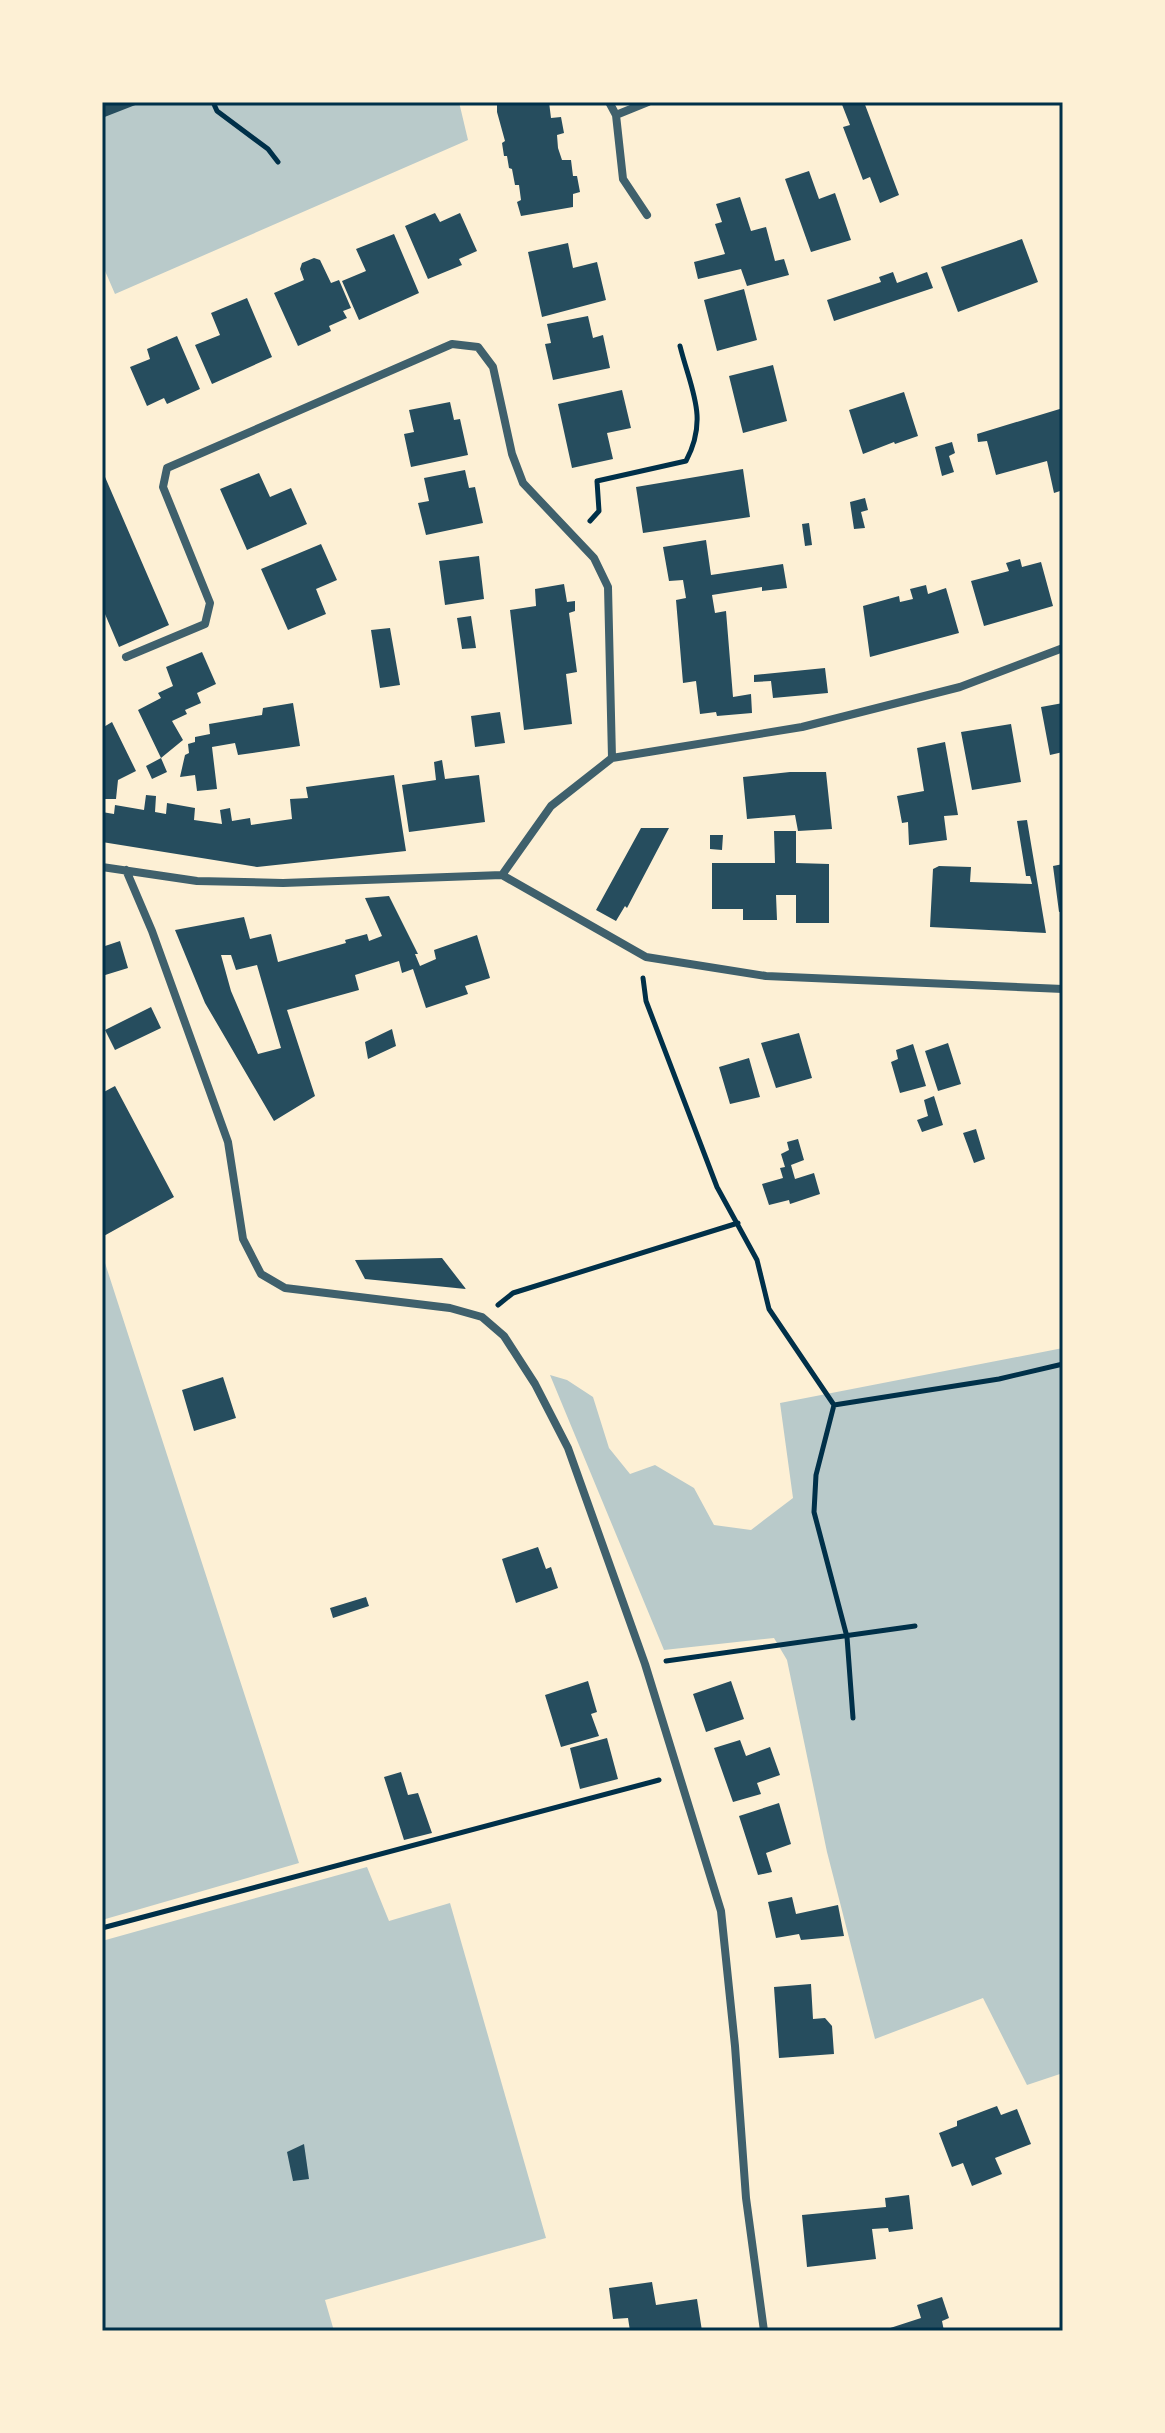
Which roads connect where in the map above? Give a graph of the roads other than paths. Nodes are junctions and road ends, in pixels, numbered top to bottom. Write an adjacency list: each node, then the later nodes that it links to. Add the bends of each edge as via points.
1 (609, 102): 3 (street)
2 (648, 102): 3 (street)
3 (616, 115): 4 (street, via 623,179)
4 (647, 215)
5 (1063, 648): 7 (street, via 960,687 802,727)
6 (126, 657): 7 (street, via 205,624 210,603 163,487 167,468 452,344 478,347 493,367 523,483 594,558 608,587)
7 (612, 758): 10 (street, via 551,806)
8 (102, 867): 9 (street)
9 (126, 870): 10 (street, via 197,881 283,883); 12 (street, via 228,1142 243,1239 261,1274 285,1288 450,1308 482,1317 504,1336 568,1448 645,1664 721,1911 746,2198)
10 (502, 875): 11 (street, via 646,957 766,976)
11 (1063, 989)
12 (764, 2331)

